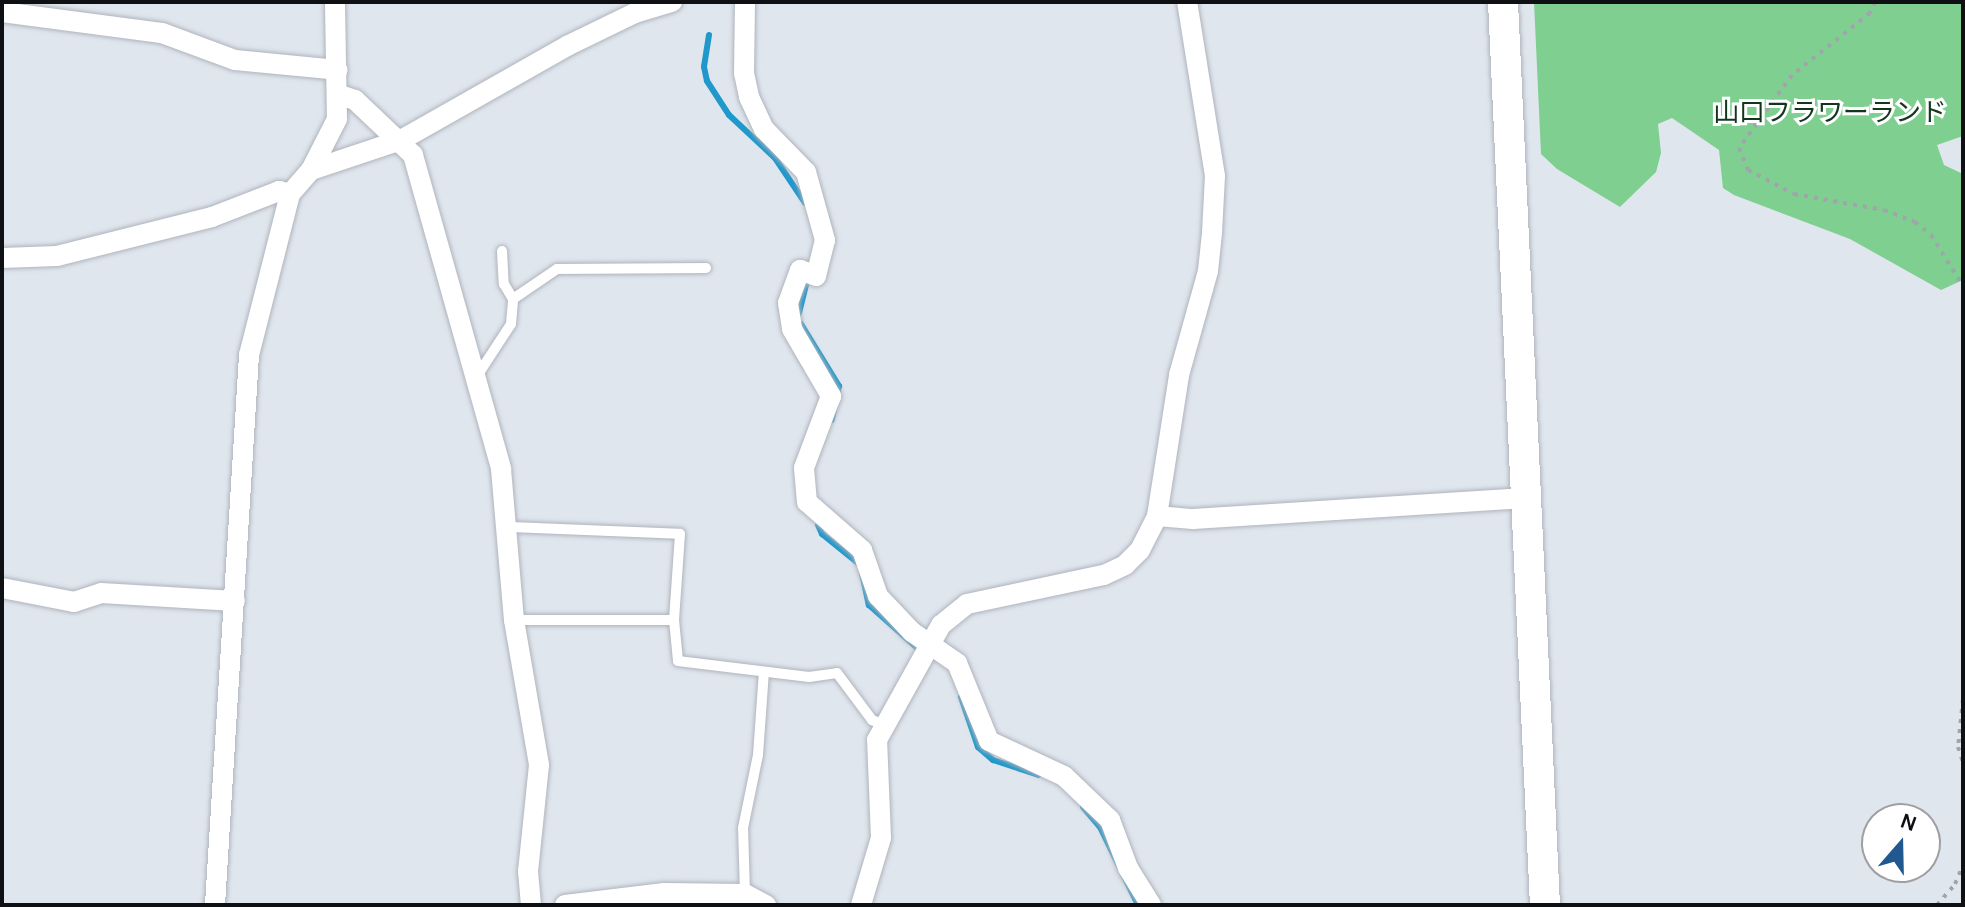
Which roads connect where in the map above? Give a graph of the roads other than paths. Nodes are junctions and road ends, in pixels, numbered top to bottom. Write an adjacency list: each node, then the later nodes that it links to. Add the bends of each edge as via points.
1 (335, 2): 7 (street)
2 (672, 2): 9 (street, via 635,13 567,46)
3 (745, 2): 24 (street, via 744,73 753,107 764,129 806,172 821,212 823,256 816,276 800,270 788,303 789,316 831,396 811,442 804,494 870,561 878,596)
4 (1187, 2): 18 (street, via 1215,176 1212,233 1208,271 1179,375)
5 (1503, 2): 17 (street)
6 (2, 12): 7 (street, via 162,33 235,60)
7 (338, 70): 8 (street)
8 (340, 95): 9 (street, via 355,100); 10 (street, via 337,119)
9 (401, 140): 10 (street); 16 (street, via 426,186)
10 (311, 170): 11 (street)
11 (290, 194): 13 (street, via 279,191 212,217 57,256); 21 (street, via 249,355)
12 (502, 251): 15 (lane, via 504,284)
13 (2, 258)
14 (706, 268): 15 (lane, via 574,266 557,269)
15 (513, 299): 16 (lane, via 511,324)
16 (477, 376): 19 (street, via 501,469)
17 (1529, 498): 18 (street, via 1193,519); 35 (street)
18 (1157, 516): 24 (street, via 1140,550 1125,565 1104,575 967,604 950,614)
19 (509, 527): 22 (street); 23 (lane, via 680,534)
20 (2, 588): 21 (street, via 74,602 101,593)
21 (235, 601): 28 (street)
22 (514, 620): 23 (lane); 29 (street, via 539,765 528,871)
23 (674, 620): 25 (lane, via 678,661)
24 (929, 652): 26 (street); 34 (street, via 967,678 989,741 1064,776 1110,820 1128,868)
25 (764, 672): 26 (lane, via 809,677 837,673 872,720); 27 (lane, via 758,755 743,828)
26 (882, 724): 33 (street, via 877,740 881,838)
27 (745, 894): 31 (street, via 664,893); 32 (street)
28 (215, 905)
29 (531, 905): 30 (street)
30 (539, 905)
31 (565, 905)
32 (766, 905)
33 (861, 905)
34 (1151, 905)
35 (1545, 905)

